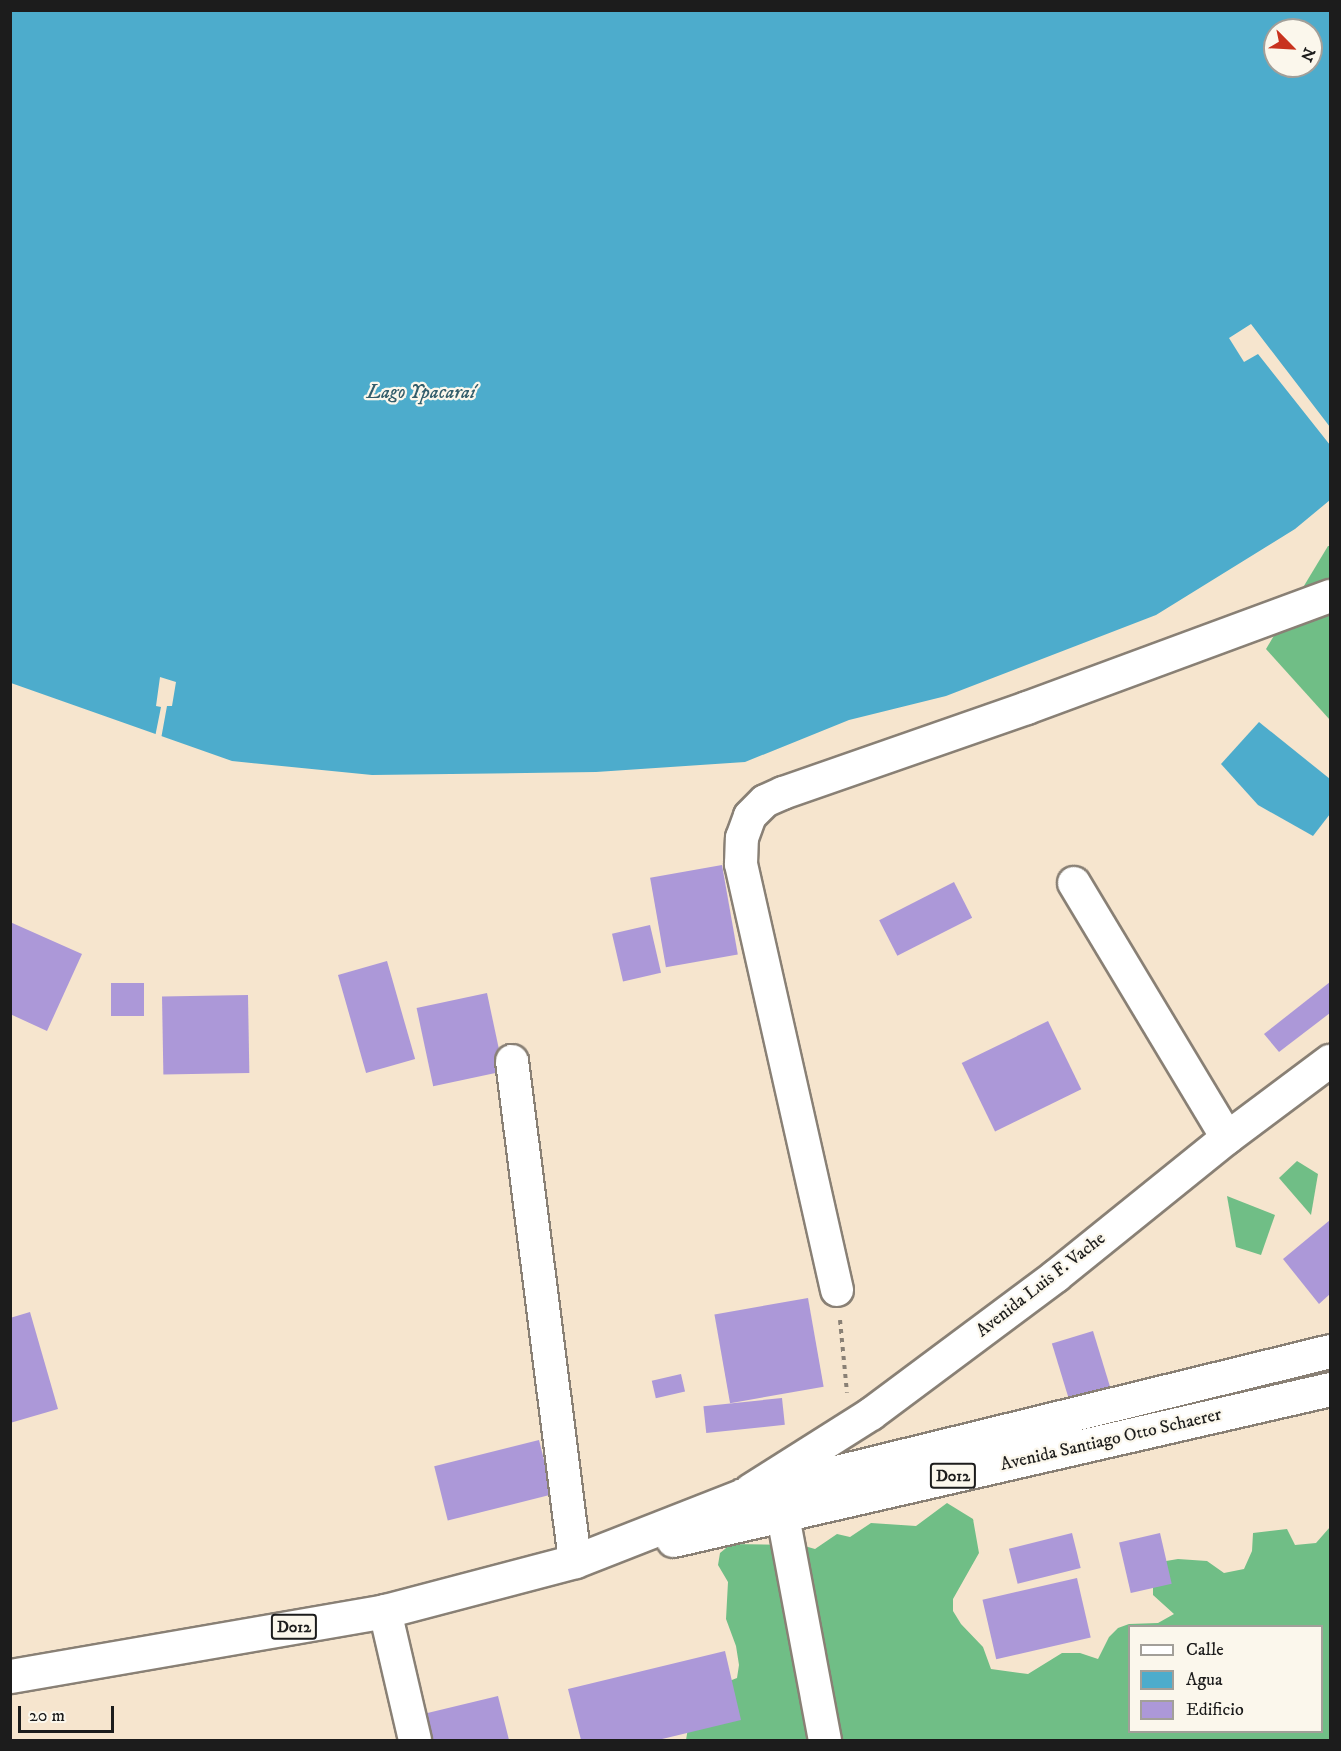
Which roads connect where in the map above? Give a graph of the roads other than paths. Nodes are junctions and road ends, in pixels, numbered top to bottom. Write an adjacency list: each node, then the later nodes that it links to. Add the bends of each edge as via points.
1 (1330, 596): 6 (street, via 783,794 765,801 750,816 742,838 741,864)
2 (1074, 883): 5 (street)
3 (512, 1061): 11 (street)
4 (1330, 1061): 5 (street, Avenida Luis F. Vache)
5 (1227, 1138): 9 (street, Avenida Luis F. Vache, via 1056,1276 850,1427)
6 (837, 1290)
7 (1330, 1351): 9 (main road, Avenida Santiago Otto Schaerer / D012)
8 (1330, 1389): 10 (main road, Avenida Santiago Otto Schaerer / D012)
9 (743, 1495): 11 (main road, D012)
10 (783, 1516): 11 (main road, Avenida Santiago Otto Schaerer / D012); 15 (street)
11 (575, 1561): 12 (main road, D012)
12 (386, 1611): 13 (main road, D012); 14 (street)
13 (10, 1676)
14 (415, 1740)
15 (825, 1740)

